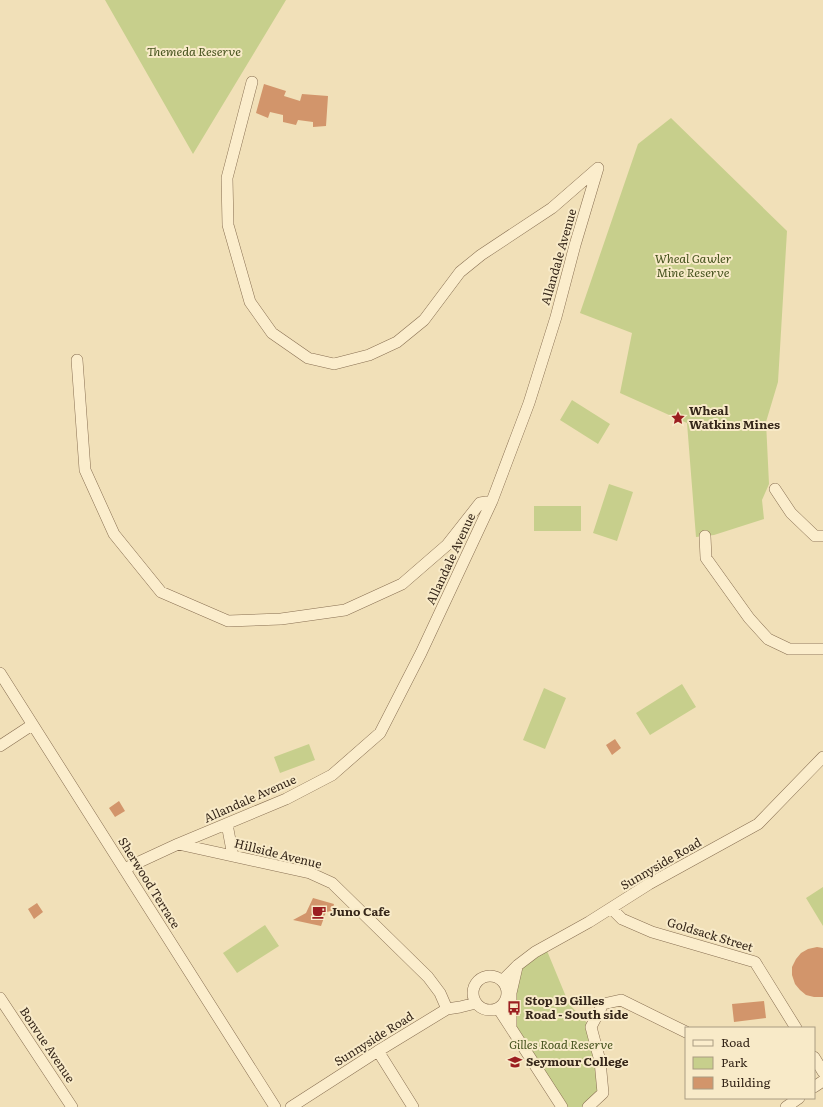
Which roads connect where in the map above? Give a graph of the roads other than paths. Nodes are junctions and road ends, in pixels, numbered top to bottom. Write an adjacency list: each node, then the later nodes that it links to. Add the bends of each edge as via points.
1 (252, 82): 4 (street, Allandale Avenue, via 227,178 228,225 250,302 272,332 308,358 334,364 370,355 397,342 424,320 460,272 552,208 598,168 529,403)
2 (77, 360): 4 (street, via 85,470 114,534 161,592 228,620 281,619 345,610 402,584 447,545 480,503)
3 (775, 489): 6 (street, via 796,518 815,536)
4 (492, 501): 12 (street, Allandale Avenue, via 422,653 380,733 332,775 286,800)
5 (705, 536): 7 (street, via 706,558 749,618 768,639 789,649)
6 (823, 536)
7 (823, 649)
8 (0, 673): 9 (street, Sherwood Terrace)
9 (32, 725): 10 (street); 15 (street, Sherwood Terrace)
10 (0, 746)
11 (823, 757): 16 (street, Sunnyside Road, via 758,824)
12 (227, 824): 13 (street, Allandale Avenue); 14 (street)
13 (178, 844): 14 (street, Hillside Avenue); 15 (street)
14 (233, 856): 22 (street, Hillside Avenue, via 310,873 332,883 428,977 440,993)
15 (124, 869): 31 (street, Sherwood Terrace)
16 (611, 908): 17 (street, Sunnyside Road); 24 (street, Goldsack Street, via 622,919 652,932 755,962)
17 (518, 964): 18 (street, Sunnyside Road); 23 (street, via 511,993)
18 (502, 981): 20 (street, via 494,976 480,979 473,992); 21 (street, via 506,986 507,995)
19 (0, 998): 30 (street, Bonvue Avenue)
20 (476, 1003): 21 (street, via 488,1010); 22 (street, Sunnyside Road)
21 (498, 1008): 23 (street)
22 (447, 1009): 26 (street, Sunnyside Road)
23 (511, 1027): 34 (street)
24 (795, 1027)
25 (685, 1032): 35 (street, via 621,1000 603,1004 591,1027 600,1061 603,1092)
26 (378, 1051): 32 (street, Sunnyside Road); 33 (street)
27 (815, 1059): 28 (street)
28 (823, 1072)
29 (798, 1099): 36 (street)
30 (72, 1107)
31 (275, 1107)
32 (291, 1107)
33 (413, 1107)
34 (562, 1107)
35 (588, 1107)
36 (786, 1107)

